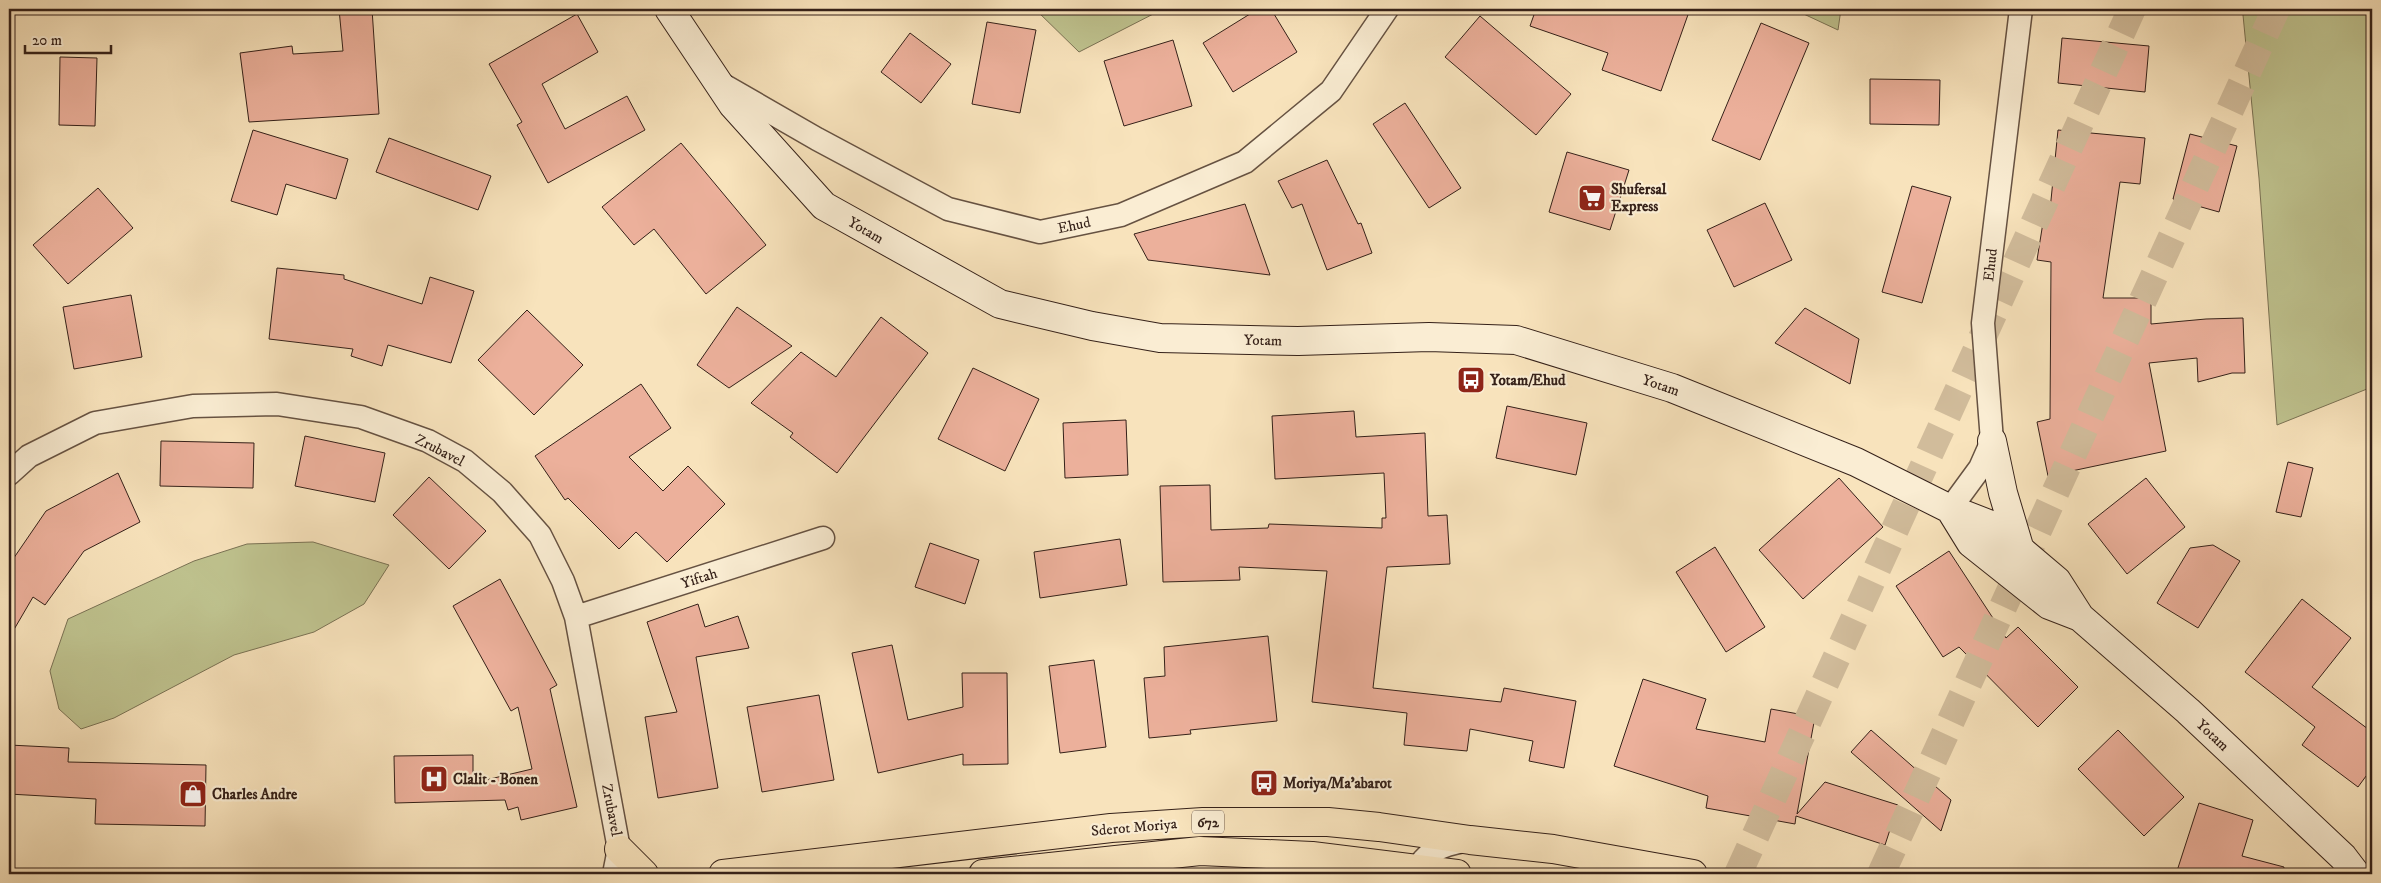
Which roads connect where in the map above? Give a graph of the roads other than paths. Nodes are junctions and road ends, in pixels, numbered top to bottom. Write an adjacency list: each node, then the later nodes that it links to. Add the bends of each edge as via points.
1 (669, 9): 4 (street, Yotam)
2 (1387, 9): 4 (street, Ehud, via 1331,91 1246,162 1121,215 1040,232 948,209 817,140)
3 (2021, 9): 5 (street, Ehud, via 1983,323)
4 (717, 81): 7 (street, Yotam, via 733,105 824,206 1000,304 1160,338 1298,341 1428,336 1516,340 1672,388 1856,462)
5 (1992, 441): 7 (street, Ehud, via 1980,468); 9 (street)
6 (9, 474): 10 (street, Zrubavel, via 28,456 95,423 193,406 277,404 361,417 428,441 465,461 502,492 540,535 563,581)
7 (1950, 509): 9 (street, Yotam, via 1991,525); 11 (street, Yotam, via 1971,543 2049,605)
8 (823, 538): 10 (street, Yiftah)
9 (2020, 550): 11 (street, Yotam, via 2057,582)
10 (576, 617): 13 (street, Zrubavel)
11 (2080, 617): 14 (street, Yotam, via 2195,718)
12 (1470, 840): 15 (street, via 1434,850); 17 (main road, Sderot Moriya / 672, via 1328,822 1203,822 1111,828); 20 (main road, Sderot Moriya / 672, via 1553,849)
13 (616, 862): 16 (main road)
14 (2349, 866): 21 (street, Yotam)
15 (1416, 872): 18 (main road, Sderot Moriya / 672, via 1312,856 1200,851); 19 (main road, Sderot Moriya / 672)
16 (644, 874)
17 (723, 874)
18 (983, 874)
19 (1457, 874)
20 (1693, 874)
21 (2370, 874)

